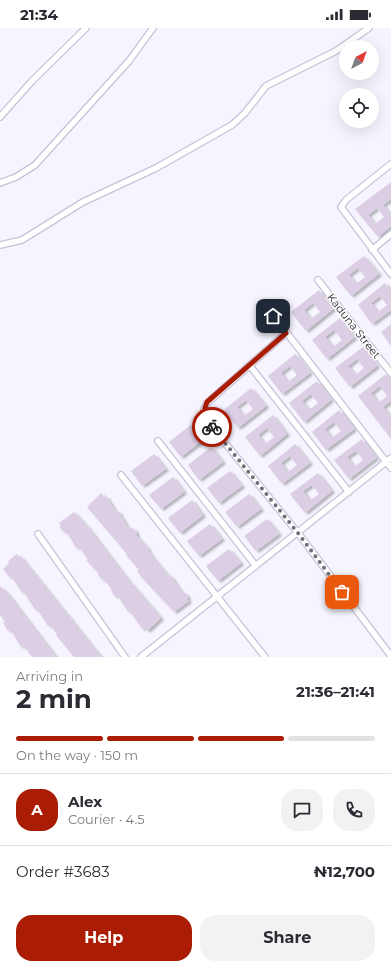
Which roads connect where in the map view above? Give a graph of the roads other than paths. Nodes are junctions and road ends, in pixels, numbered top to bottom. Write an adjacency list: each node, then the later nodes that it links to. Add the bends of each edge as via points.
1 (86, 28): 4 (street, via 32,81)
2 (153, 28): 6 (street, via 129,61 35,165)
3 (369, 28): 8 (street, via 336,51 266,86 232,125 156,168 83,202 22,240)
4 (0, 117)
5 (391, 164): 9 (street, via 340,207)
6 (0, 183)
7 (391, 234): 9 (street)
8 (0, 245)
9 (372, 250): 10 (street)
10 (391, 274)
11 (318, 280): 15 (street, Kaduna Street)
12 (273, 316): 13 (street)
13 (286, 333): 14 (street); 17 (street)
14 (250, 366): 20 (street); 21 (street, via 207,402 204,417)
15 (391, 373)
16 (158, 441): 23 (street)
17 (389, 460): 18 (street); 20 (street)
18 (391, 468)
19 (121, 475): 24 (street)
20 (349, 492): 21 (street)
21 (298, 533): 23 (street); 25 (street)
22 (38, 534): 27 (street)
23 (256, 566): 24 (street)
24 (217, 596): 28 (street); 29 (street)
25 (389, 648): 26 (street)
26 (391, 656)
27 (125, 657)
28 (141, 657)
29 (265, 657)

